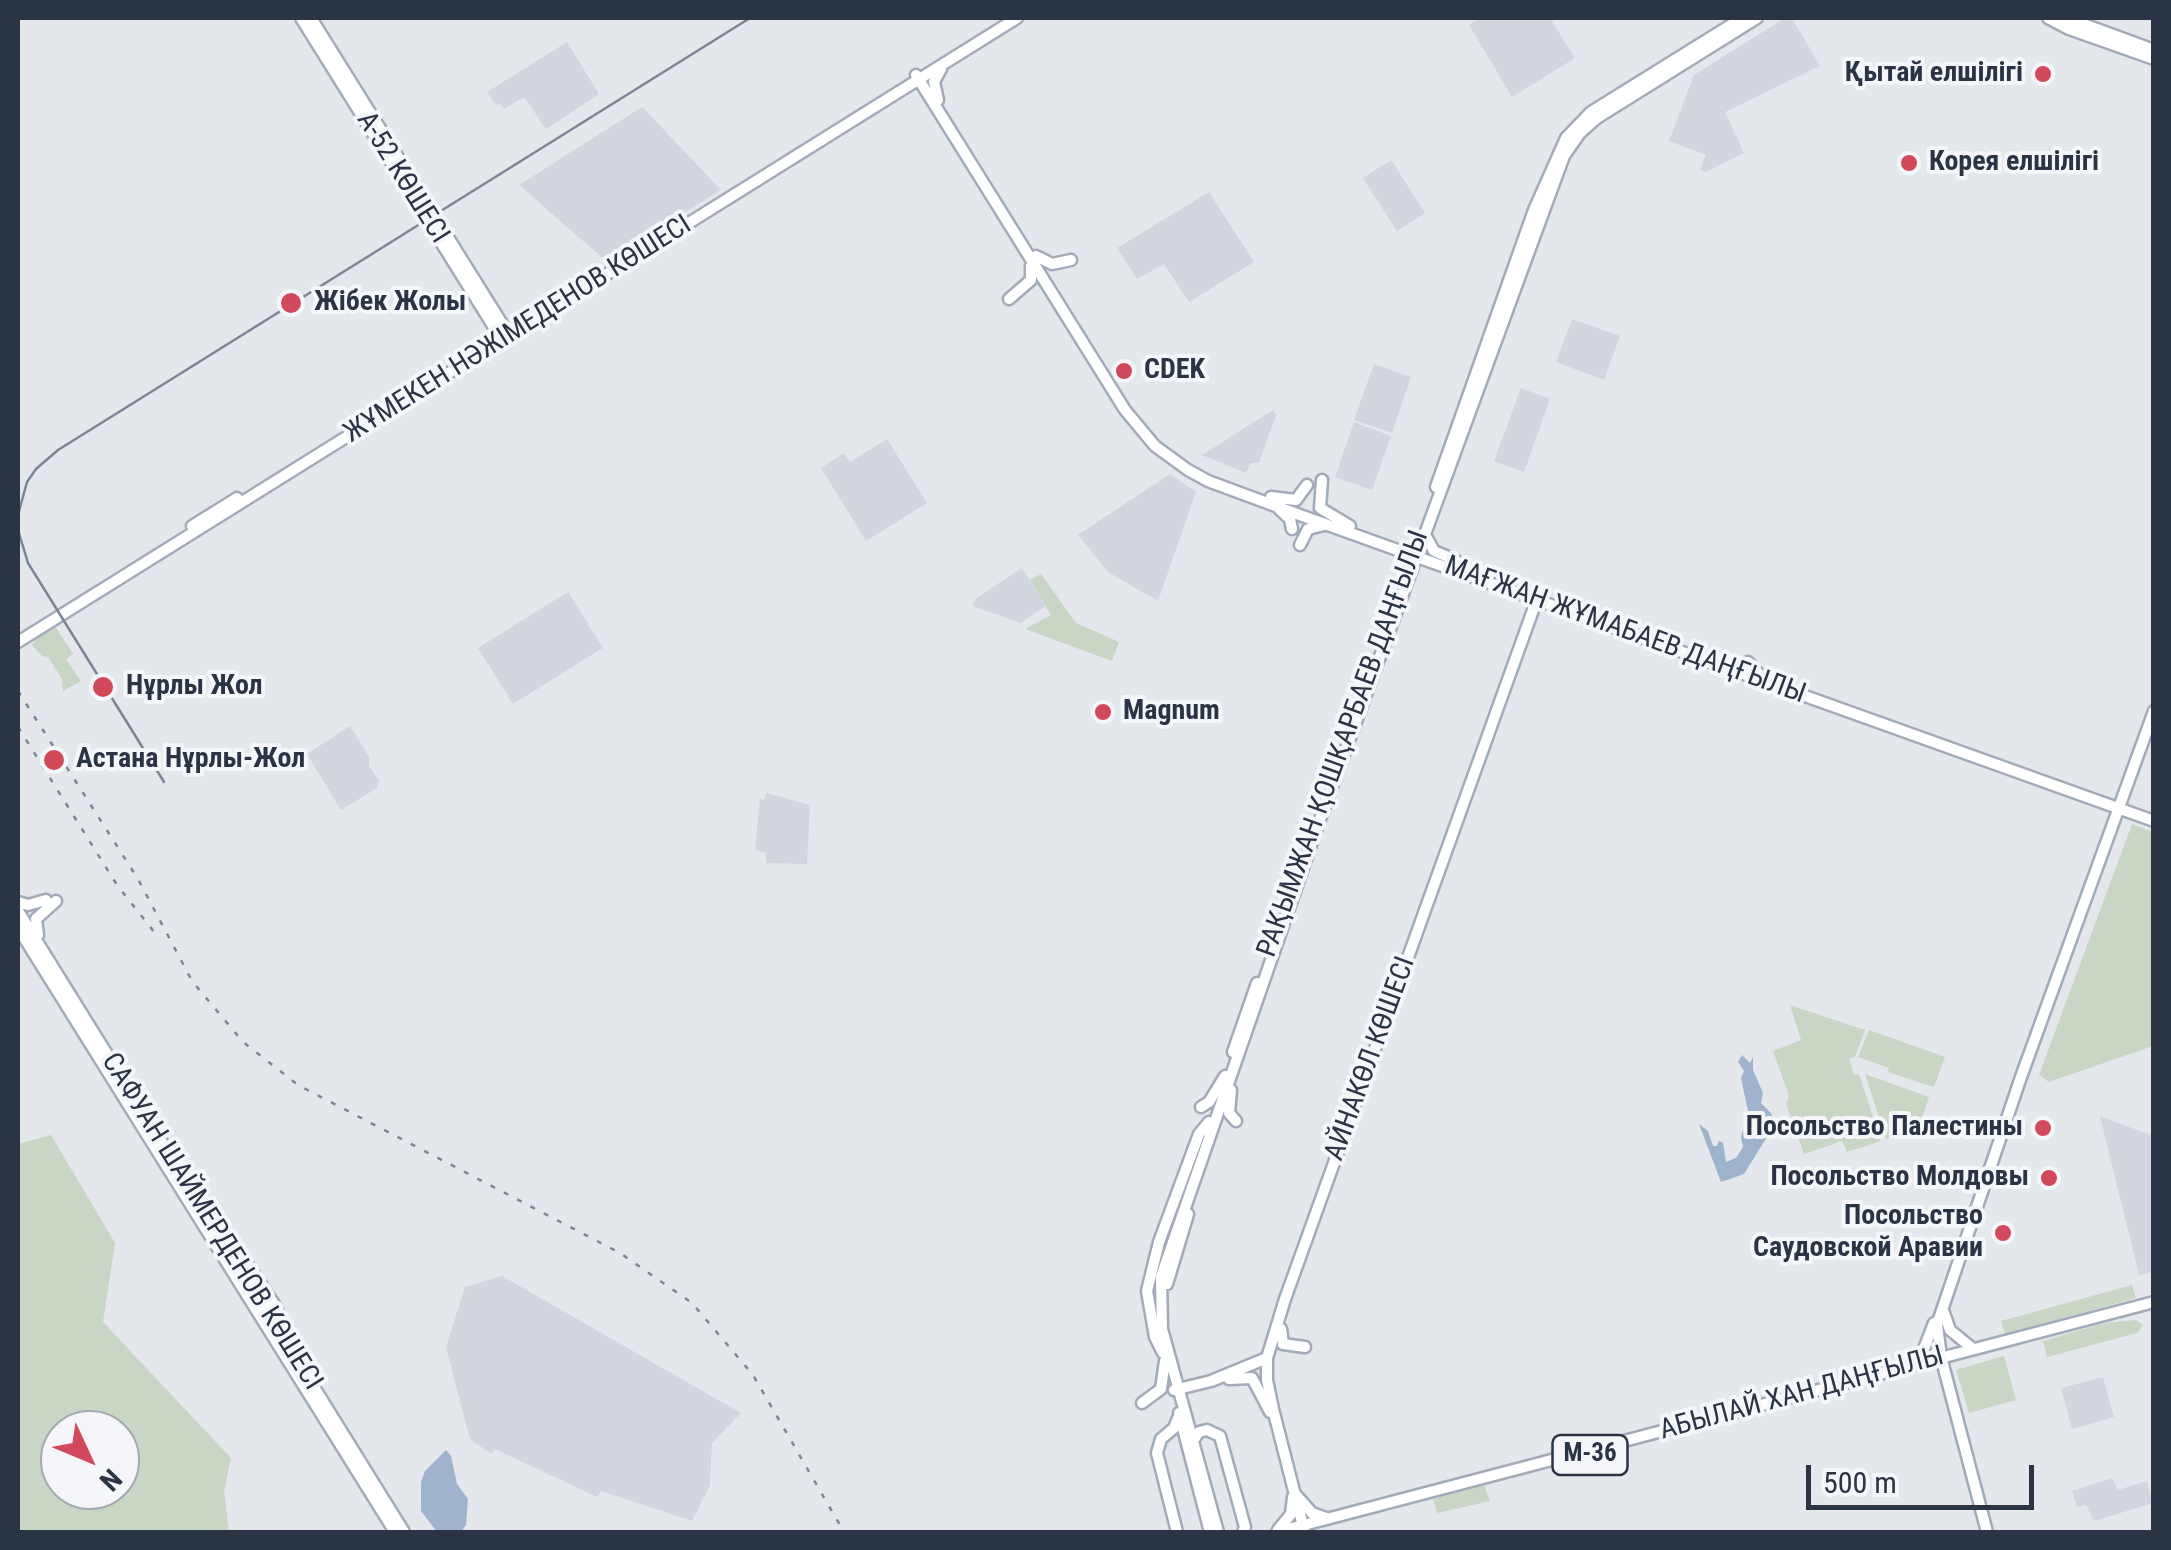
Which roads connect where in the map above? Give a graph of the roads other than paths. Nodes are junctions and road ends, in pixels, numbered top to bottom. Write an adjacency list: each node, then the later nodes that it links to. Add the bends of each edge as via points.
1 (301, 18): 20 (main road, А-52 КӨШЕСІ)
2 (311, 18): 20 (main road, А-52 КӨШЕСІ)
3 (1007, 18): 12 (main road, ЖҰМЕКЕН НӘЖІМЕДЕНОВ КӨШЕСІ)
4 (1017, 18): 11 (main road, ЖҰМЕКЕН НӘЖІМЕДЕНОВ КӨШЕСІ)
5 (1742, 18): 29 (main road, РАҚЫМЖАН ҚОШҚАРБАЕВ ДАҢҒЫЛЫ, via 1590,112 1566,138)
6 (1757, 18): 27 (main road, РАҚЫМЖАН ҚОШҚАРБАЕВ ДАҢҒЫЛЫ, via 1597,118 1573,142)
7 (2048, 18): 8 (main road)
8 (2070, 22): 9 (main road); 10 (main road)
9 (2154, 50)
10 (2154, 59)
11 (947, 61): 12 (main road, ЖҰМЕКЕН НӘЖІМЕДЕНОВ КӨШЕСІ); 14 (main road, via 935,78)
12 (920, 75): 13 (main road, ЖҰМЕКЕН НӘЖІМЕДЕНОВ КӨШЕСІ); 14 (main road); 20 (main road, ЖҰМЕКЕН НӘЖІМЕДЕНОВ КӨШЕСІ)
13 (898, 92): 14 (main road, via 918,89); 20 (main road, ЖҰМЕКЕН НӘЖІМЕДЕНОВ КӨШЕСІ)
14 (935, 100): 15 (main road); 16 (main road)
15 (1024, 247): 18 (main road); 19 (main road, via 1033,276)
16 (1036, 256): 17 (main road, via 1052,264); 18 (main road)
17 (1071, 260)
18 (1048, 280): 23 (main road, МАҒЖАН ЖҰМАБАЕВ ДАҢҒЫЛЫ, via 1125,410 1155,446 1208,481)
19 (1009, 299)
20 (505, 335): 37 (main road, ЖҰМЕКЕН НӘЖІМЕДЕНОВ КӨШЕСІ)
21 (1322, 480): 25 (main road, via 1320,508)
22 (1307, 486): 23 (main road, via 1296,500)
23 (1273, 501): 24 (main road, МАҒЖАН ЖҰМАБАЕВ ДАҢҒЫЛЫ); 25 (main road, МАҒЖАН ЖҰМАБАЕВ ДАҢҒЫЛЫ); 26 (main road)
24 (1328, 524): 28 (main road, via 1312,526); 29 (main road, МАҒЖАН ЖҰМАБАЕВ ДАҢҒЫЛЫ)
25 (1350, 526): 29 (main road, МАҒЖАН ЖҰМАБАЕВ ДАҢҒЫЛЫ)
26 (1292, 528)
27 (1427, 534): 29 (main road, РАҚЫМЖАН ҚОШҚАРБАЕВ ДАҢҒЫЛЫ); 31 (main road, via 1434,551)
28 (1300, 544)
29 (1420, 554): 30 (main road, МАҒЖАН ЖҰМАБАЕВ ДАҢҒЫЛЫ); 31 (main road, МАҒЖАН ЖҰМАБАЕВ ДАҢҒЫЛЫ); 33 (main road, РАҚЫМЖАН ҚОШҚАРБАЕВ ДАҢҒЫЛЫ); 56 (main road, РАҚЫМЖАН ҚОШҚАРБАЕВ ДАҢҒЫЛЫ, via 1312,824)
30 (1453, 569): 32 (main road, МАҒЖАН ЖҰМАБАЕВ ДАҢҒЫЛЫ); 33 (main road, via 1421,570)
31 (1467, 569): 41 (main road, МАҒЖАН ЖҰМАБАЕВ ДАҢҒЫЛЫ)
32 (1537, 599): 34 (main road, МАҒЖАН ЖҰМАБАЕВ ДАҢҒЫЛЫ); 35 (main road, АЙНАКӨЛ КӨШЕСІ)
33 (1399, 607): 56 (main road, РАҚЫМЖАН ҚОШҚАРБАЕВ ДАҢҒЫЛЫ)
34 (1608, 625): 36 (main road); 46 (main road, МАҒЖАН ЖҰМАБАЕВ ДАҢҒЫЛЫ)
35 (1525, 632): 38 (main road); 42 (main road, АЙНАКӨЛ КӨШЕСІ)
36 (1620, 638)
37 (18, 639)
38 (1527, 648)
39 (1748, 662): 41 (main road)
40 (1520, 666): 42 (main road)
41 (1759, 674): 47 (main road, МАҒЖАН ЖҰМАБАЕВ ДАҢҒЫЛЫ)
42 (1508, 680): 59 (main road, АЙНАКӨЛ КӨШЕСІ)
43 (2154, 712): 45 (main road)
44 (2154, 728): 48 (main road)
45 (2132, 773): 47 (main road, via 2118,794); 48 (main road)
46 (2086, 797): 48 (main road, МАҒЖАН ЖҰМАБАЕВ ДАҢҒЫЛЫ); 50 (main road, via 2107,815)
47 (2104, 798): 48 (main road, МАҒЖАН ЖҰМАБАЕВ ДАҢҒЫЛЫ)
48 (2121, 807): 49 (main road, МАҒЖАН ЖҰМАБАЕВ ДАҢҒЫЛЫ); 50 (main road); 64 (main road)
49 (2154, 819)
50 (2110, 833): 64 (main road)
51 (18, 902): 55 (main road, via 51,900 34,922)
52 (18, 911): 55 (main road, САФУАН ШАЙМЕРДЕНОВ КӨШЕСІ)
53 (18, 928): 54 (main road, САФУАН ШАЙМЕРДЕНОВ КӨШЕСІ)
54 (23, 942): 80 (main road, САФУАН ШАЙМЕРДЕНОВ КӨШЕСІ)
55 (50, 964): 81 (main road, САФУАН ШАЙМЕРДЕНОВ КӨШЕСІ)
56 (1228, 1077): 57 (main road); 58 (main road, via 1229,1113); 67 (main road, РАҚЫМЖАН ҚОШҚАРБАЕВ ДАҢҒЫЛЫ, via 1156,1270 1154,1306); 72 (main road, РАҚЫМЖАН ҚОШҚАРБАЕВ ДАҢҒЫЛЫ, via 1164,1263 1159,1301)
57 (1201, 1107)
58 (1236, 1121)
59 (1322, 1195): 60 (main road); 62 (main road, АЙНАКӨЛ КӨШЕСІ)
60 (1324, 1210)
61 (1300, 1276): 62 (main road)
62 (1284, 1294): 65 (main road, via 1280,1341); 69 (main road, АЙНАКӨЛ КӨШЕСІ)
63 (2154, 1304): 66 (main road, АБЫЛАЙ ХАН ДАҢҒЫЛЫ / M-36); 68 (main road, АБЫЛАЙ ХАН ДАҢҒЫЛЫ / M-36)
64 (1942, 1311): 66 (main road, via 1950,1330); 68 (main road, via 1936,1332); 70 (main road, via 1918,1358)
65 (1305, 1348)
66 (1972, 1348): 68 (main road, АБЫЛАЙ ХАН ДАҢҒЫЛЫ / M-36)
67 (1164, 1357): 72 (main road, РАҚЫМЖАН ҚОШҚАРБАЕВ ДАҢҒЫЛЫ); 73 (main road, via 1160,1390)
68 (1944, 1358): 70 (main road, АБЫЛАЙ ХАН ДАҢҒЫЛЫ / M-36); 79 (main road, АБЫЛАЙ ХАН ДАҢҒЫЛЫ / M-36); 87 (main road)
69 (1267, 1361): 71 (main road); 72 (main road); 75 (main road, АЙНАКӨЛ КӨШЕСІ)
70 (1885, 1372): 78 (main road, АБЫЛАЙ ХАН ДАҢҒЫЛЫ / M-36)
71 (1218, 1382): 72 (main road); 75 (main road, via 1252,1378)
72 (1177, 1393): 74 (main road, РАҚЫМЖАН ҚОШҚАРБАЕВ ДАҢҒЫЛЫ); 76 (main road, РАҚЫМЖАН ҚОШҚАРБАЕВ ДАҢҒЫЛЫ)
73 (1142, 1402)
74 (1179, 1412): 76 (main road, РАҚЫМЖАН ҚОШҚАРБАЕВ ДАҢҒЫЛЫ); 82 (main road, via 1156,1453)
75 (1276, 1419): 77 (main road, АЙНАКӨЛ КӨШЕСІ)
76 (1191, 1444): 82 (main road, via 1174,1438 1162,1448); 83 (main road, РАҚЫМЖАН ҚОШҚАРБАЕВ ДАҢҒЫЛЫ); 84 (main road, РАҚЫМЖАН ҚОШҚАРБАЕВ ДАҢҒЫЛЫ); 85 (main road, via 1207,1430 1220,1436)
77 (1292, 1486): 78 (main road, via 1312,1513); 79 (main road, АЙНАКӨЛ КӨШЕСІ); 86 (main road, via 1291,1514)
78 (1333, 1518): 79 (main road, АБЫЛАЙ ХАН ДАҢҒЫЛЫ / M-36)
79 (1300, 1529): 86 (main road, АБЫЛАЙ ХАН ДАҢҒЫЛЫ / M-36)
80 (395, 1532)
81 (404, 1532)
82 (1179, 1532)
83 (1210, 1532)
84 (1218, 1532)
85 (1243, 1532)
86 (1276, 1532)
87 (1990, 1532)

